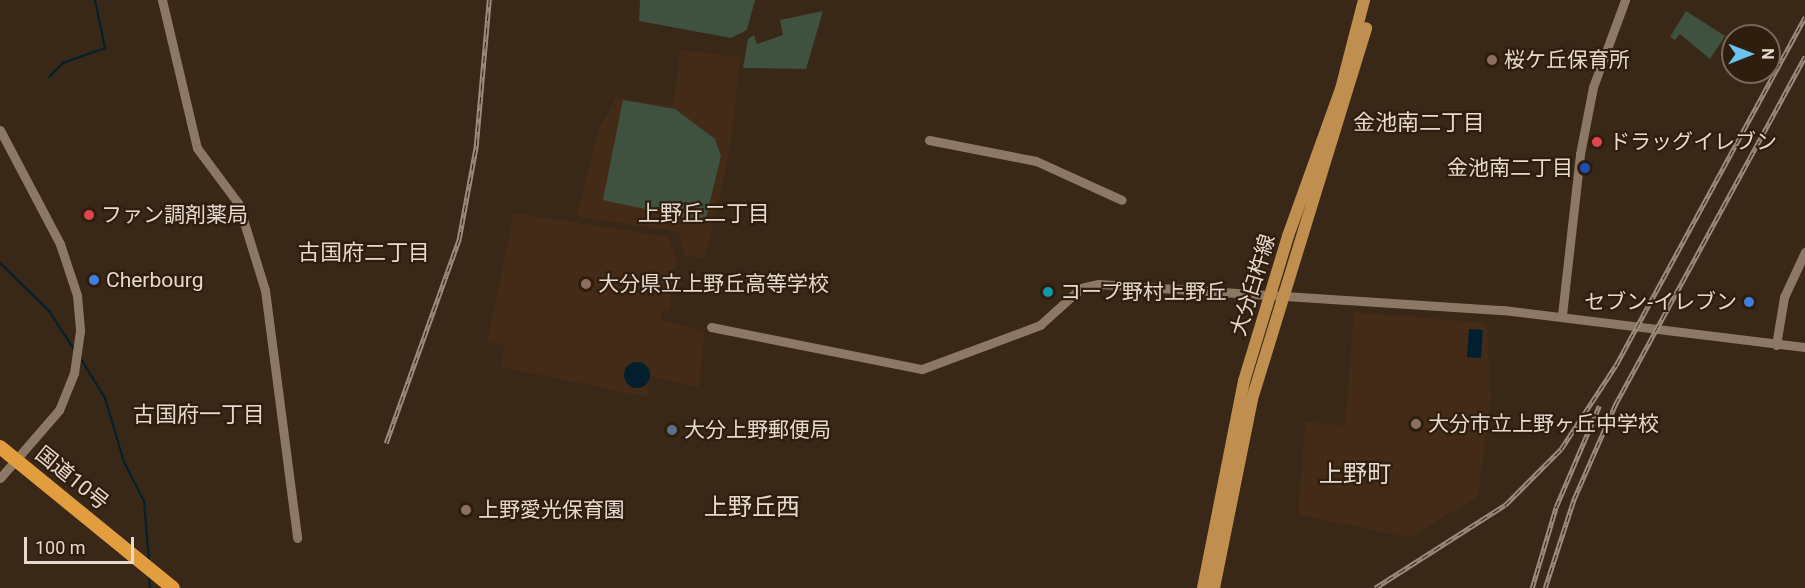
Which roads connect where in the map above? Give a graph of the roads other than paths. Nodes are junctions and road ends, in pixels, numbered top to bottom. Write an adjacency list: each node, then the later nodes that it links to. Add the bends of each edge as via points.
1 (162, 0): 17 (street, via 197,148 238,203 265,290)
2 (1364, 0): 9 (main road, 大分臼杵線, via 1341,89)
3 (1372, 0): 9 (main road, 大分臼杵線, via 1354,75)
4 (1625, 0): 10 (street, via 1593,87 1580,154)
5 (0, 130): 15 (street, via 65,258 78,302 77,360 55,417)
6 (929, 140): 7 (street, via 1036,161)
7 (1122, 200)
8 (1805, 252): 12 (street, via 1784,297)
9 (1276, 295): 10 (street); 11 (street, via 1090,284 1040,325 922,369); 19 (main road, 大分臼杵線, via 1229,443); 20 (main road, 大分臼杵線, via 1229,495)
10 (1562, 315): 12 (street)
11 (711, 327)
12 (1776, 345): 13 (street)
13 (1805, 347)
14 (0, 447): 15 (highway, 国道10号)
15 (17, 461): 16 (street); 18 (highway, 国道10号)
16 (0, 478)
17 (297, 538)
18 (173, 588)
19 (1203, 588)
20 (1214, 588)

